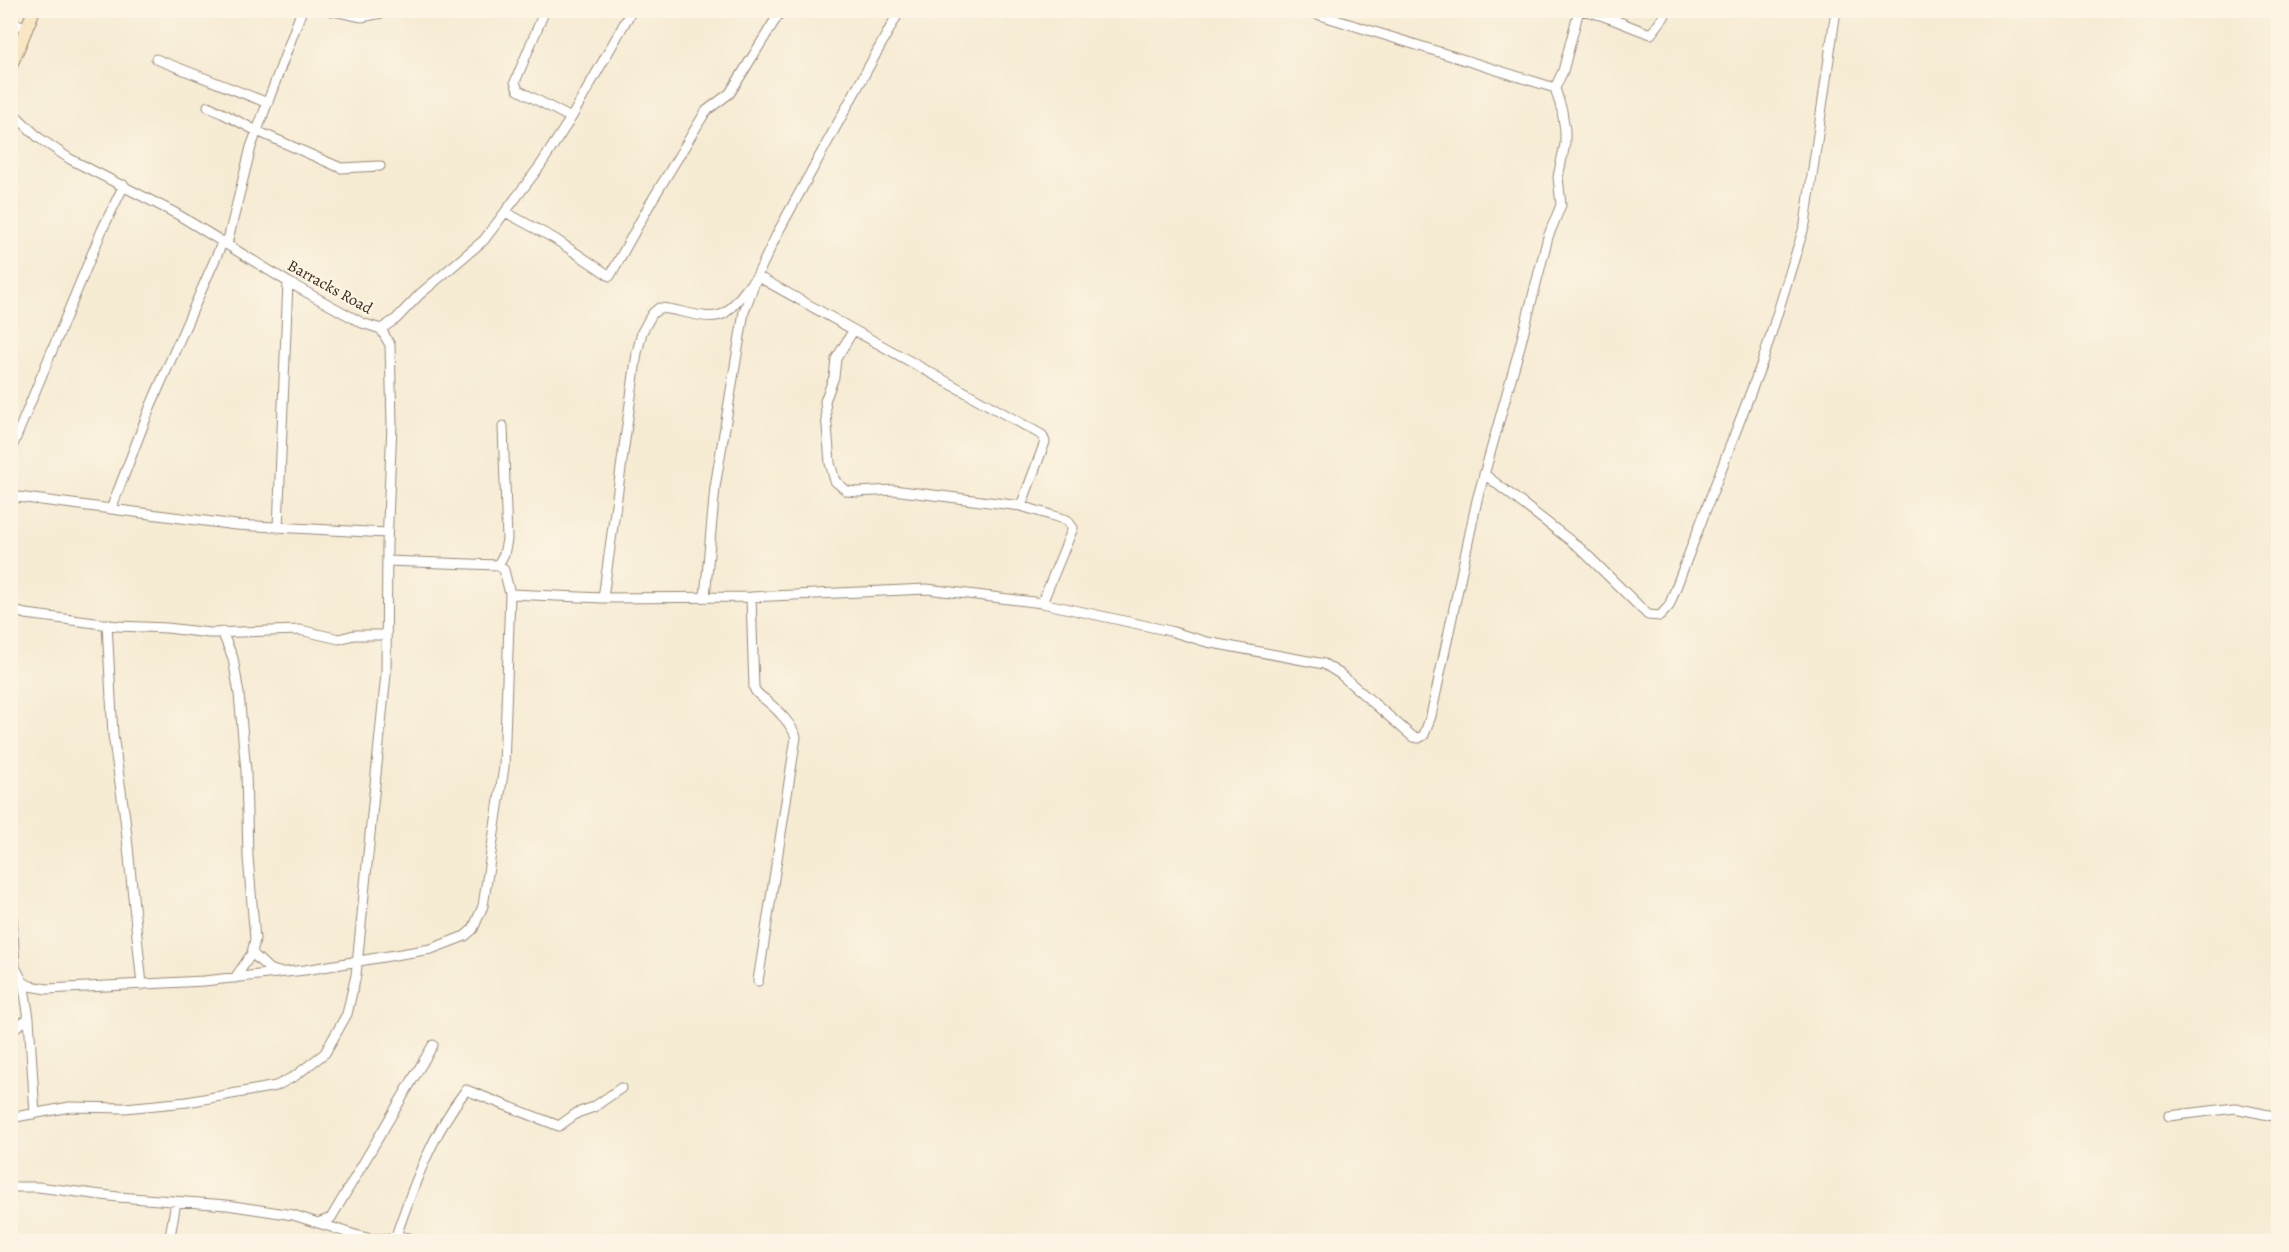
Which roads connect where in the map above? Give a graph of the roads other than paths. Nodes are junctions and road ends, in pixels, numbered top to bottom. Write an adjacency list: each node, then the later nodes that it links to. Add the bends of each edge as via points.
1 (34, 10): 14 (main road)
2 (302, 10): 18 (street)
3 (329, 10): 4 (street, via 362,17)
4 (396, 10)
5 (545, 10): 21 (street, via 515,82 518,90)
6 (632, 10): 21 (street, Barracks Road)
7 (900, 10): 27 (street)
8 (1304, 10): 17 (street)
9 (1581, 10): 10 (street, via 1604,14 1651,34); 17 (street)
10 (1666, 10)
11 (1836, 10): 33 (street, via 1804,224 1763,360 1669,606 1660,616 1648,615 1580,548)
12 (777, 16): 25 (street, via 730,93 706,111 610,276)
13 (10, 21): 14 (street)
14 (27, 28): 16 (main road)
15 (156, 59): 18 (street)
16 (10, 68)
17 (1555, 87): 33 (street, via 1565,130 1558,177 1561,205 1548,237)
18 (268, 103): 22 (street)
19 (208, 106): 22 (street)
20 (10, 110): 24 (street, Barracks Road, via 39,138 70,159)
21 (572, 118): 25 (street, Barracks Road)
22 (257, 131): 23 (street, via 341,168); 26 (street)
23 (380, 166)
24 (124, 185): 26 (street, Barracks Road); 32 (street)
25 (505, 212): 29 (street, Barracks Road, via 484,240)
26 (225, 243): 28 (street, Barracks Road); 36 (street, via 151,405)
27 (757, 276): 30 (street); 42 (street, via 738,340 715,487); 44 (street, via 724,314 709,317 659,308 642,332)
28 (288, 282): 29 (street, Barracks Road, via 362,323); 37 (street)
29 (381, 329): 38 (street, via 390,345 392,372)
30 (853, 331): 35 (street, via 1042,435 1045,442); 35 (street, via 836,359 825,401 835,481 858,492 893,490)
31 (503, 426): 40 (street, via 507,540)
32 (10, 452)
33 (1484, 474): 45 (street, via 1431,716 1419,738 1324,664 1207,642)
34 (10, 496): 36 (street)
35 (1021, 506): 45 (street, via 1067,520 1073,528)
36 (111, 509): 37 (street)
37 (278, 528): 38 (street)
38 (387, 533): 39 (street)
39 (387, 561): 40 (street); 49 (street)
40 (498, 565): 41 (street, via 504,570)
41 (510, 594): 44 (street); 52 (street, via 504,767 478,920 465,936 431,949)
42 (705, 597): 43 (street); 44 (street)
43 (751, 597): 45 (street, via 927,589); 55 (street, via 754,688 794,729 796,737)
44 (603, 598)
45 (1042, 603)
46 (10, 610): 47 (street)
47 (106, 624): 48 (street); 57 (street, via 113,735)
48 (222, 632): 49 (street, via 300,630 339,639); 51 (street, via 233,657 246,771 255,939)
49 (385, 635): 52 (street, via 386,674)
50 (10, 879): 56 (street, via 15,967)
51 (252, 953): 53 (street, via 269,969); 54 (street)
52 (357, 961): 53 (street); 62 (street, via 347,1014 325,1053 276,1086 187,1102 70,1107)
53 (282, 973): 54 (street)
54 (235, 978): 57 (street)
55 (758, 981)
56 (23, 982): 57 (street, via 47,988); 58 (street)
57 (142, 985)
58 (29, 1018): 59 (street); 62 (street)
59 (10, 1030)
60 (433, 1044): 68 (street, via 332,1218)
61 (621, 1088): 69 (street, via 559,1126 466,1090 429,1152)
62 (35, 1114): 65 (street)
63 (2169, 1116): 64 (street, via 2235,1108)
64 (2278, 1117)
65 (10, 1118)
66 (10, 1187): 67 (street)
67 (176, 1202): 68 (street, via 226,1205 293,1215); 70 (street)
68 (318, 1223): 69 (street, via 376,1239)
69 (396, 1236): 71 (street)
70 (169, 1242)
71 (416, 1242)

